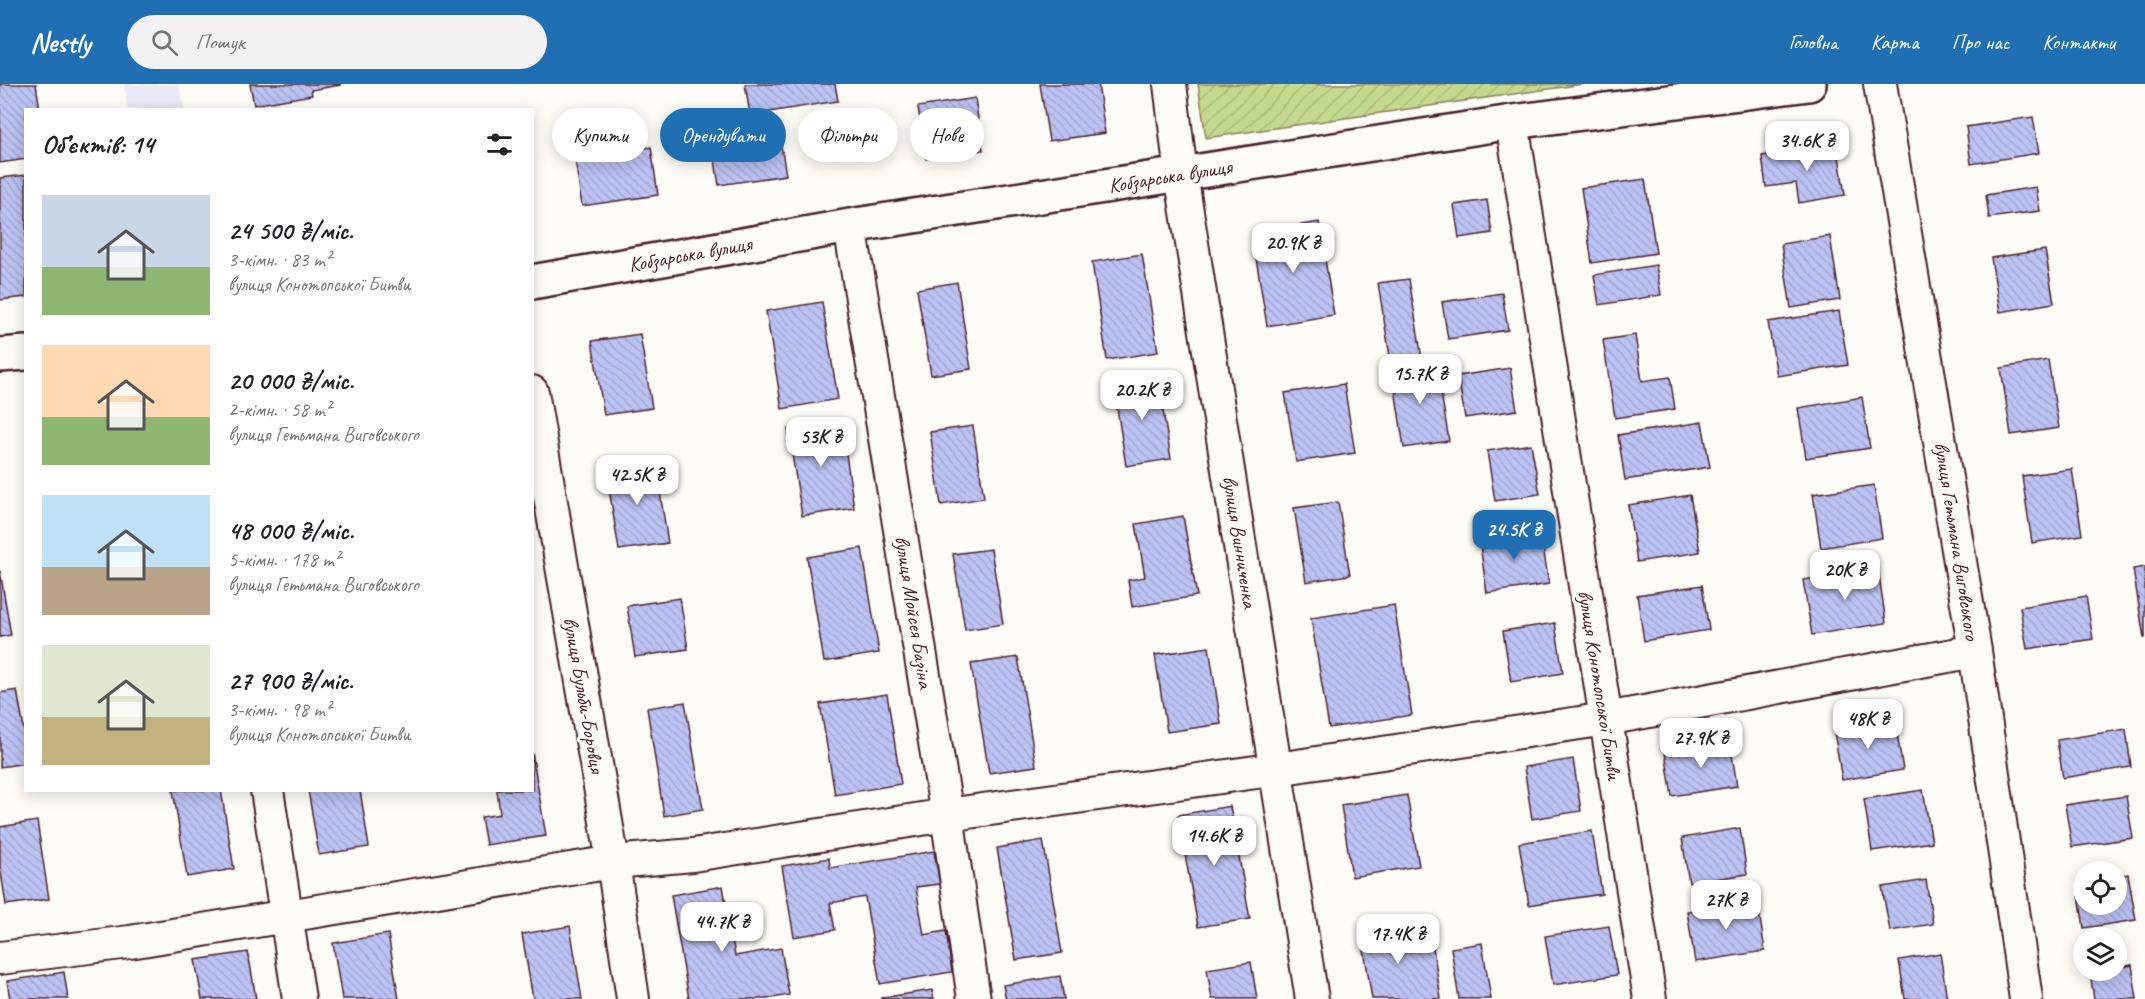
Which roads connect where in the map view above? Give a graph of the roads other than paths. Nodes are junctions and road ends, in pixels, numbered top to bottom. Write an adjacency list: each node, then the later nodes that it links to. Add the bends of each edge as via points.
1 (1170, 84): 5 (street, вулиця Винниченка)
2 (1809, 84): 4 (street, Кобзарська вулиця)
3 (1880, 84): 11 (street, вулиця Гетьмана Виговського)
4 (1512, 122): 5 (street, Кобзарська вулиця); 12 (street, вулиця Конотопської Битви)
5 (1181, 174): 6 (street, Кобзарська вулиця); 13 (street, вулиця Винниченка)
6 (850, 226): 7 (street, Кобзарська вулиця); 15 (street, вулиця Мойсея Базіна)
7 (534, 282)
8 (24, 353): 9 (street)
9 (0, 355)
10 (534, 404): 16 (street, вулиця Бульби-Боровця)
11 (1975, 651): 12 (street); 24 (street, вулиця Гетьмана Виговського)
12 (1606, 719): 13 (street); 23 (street, вулиця Конотопської Битви)
13 (1276, 769): 15 (street); 22 (street, вулиця Винниченка)
14 (267, 792): 17 (street)
15 (947, 814): 16 (street, via 693,855); 21 (street, вулиця Мойсея Базіна)
16 (613, 862): 17 (street); 20 (street, вулиця Бульби-Боровця)
17 (287, 916): 18 (street); 19 (street)
18 (0, 958)
19 (299, 999)
20 (633, 999)
21 (975, 999)
22 (1312, 999)
23 (1650, 999)
24 (2026, 999)

